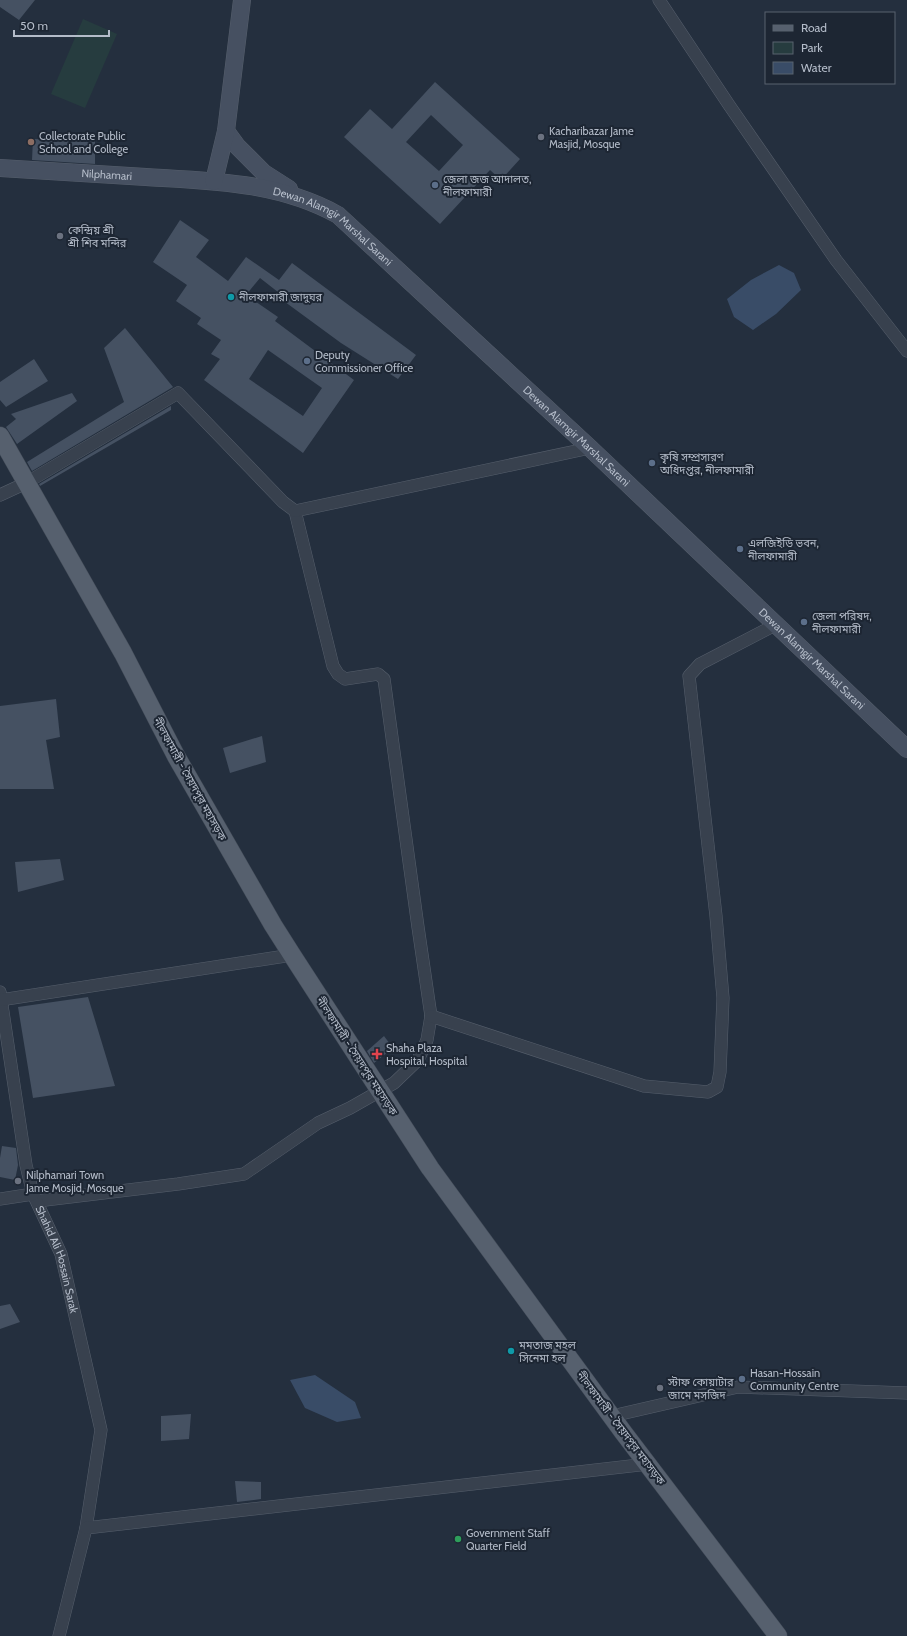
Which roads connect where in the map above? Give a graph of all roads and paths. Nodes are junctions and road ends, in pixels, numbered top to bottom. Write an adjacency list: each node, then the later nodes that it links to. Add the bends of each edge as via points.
1 (242, 0): 3 (street)
2 (659, 0): 7 (street, via 836,260)
3 (226, 131): 5 (street); 6 (street, via 264,173)
4 (0, 168): 5 (street, Nilphamari)
5 (214, 181): 6 (street, Dewan Alamgir Marshal Sarani, via 260,186)
6 (306, 200): 9 (street, Dewan Alamgir Marshal Sarani, via 338,215)
7 (907, 351)
8 (0, 436): 10 (main road, নীলফামারী - সৈয়দপুর মহাসড়ক)
9 (590, 448): 12 (street); 13 (street, Dewan Alamgir Marshal Sarani)
10 (26, 483): 11 (street); 12 (street, via 178,393 283,502); 15 (main road, নীলফামারী - সৈয়দপুর মহাসড়ক, via 123,653 180,763)
11 (0, 495)
12 (295, 511): 17 (street, via 333,666 345,679 378,674 384,679)
13 (777, 624): 14 (street, Dewan Alamgir Marshal Sarani); 17 (street, via 700,664 689,676 723,998 717,1087 708,1092 644,1086)
14 (907, 749)
15 (292, 956): 16 (street); 18 (main road, নীলফামারী - সৈয়দপুর মহাসড়ক)
16 (0, 997): 19 (street, Shahid Ali Hossain Sarak, via 26,1165)
17 (431, 1016): 18 (street, via 427,1040 418,1060 394,1083)
18 (380, 1091): 19 (street, via 318,1124 244,1174 178,1184); 22 (main road, নীলফামারী - সৈয়দপুর মহাসড়ক, via 430,1168)
19 (35, 1197): 20 (street); 24 (street, Shahid Ali Hossain Sarak, via 61,1254 101,1430)
20 (0, 1199)
21 (907, 1393): 22 (street, via 738,1387)
22 (612, 1416): 23 (main road, নীলফামারী - সৈয়দপুর মহাসড়ক)
23 (648, 1464): 24 (street); 26 (main road, নীলফামারী - সৈয়দপুর মহাসড়ক)
24 (86, 1528): 25 (street, Shahid Ali Hossain Sarak)
25 (59, 1636)
26 (778, 1636)

